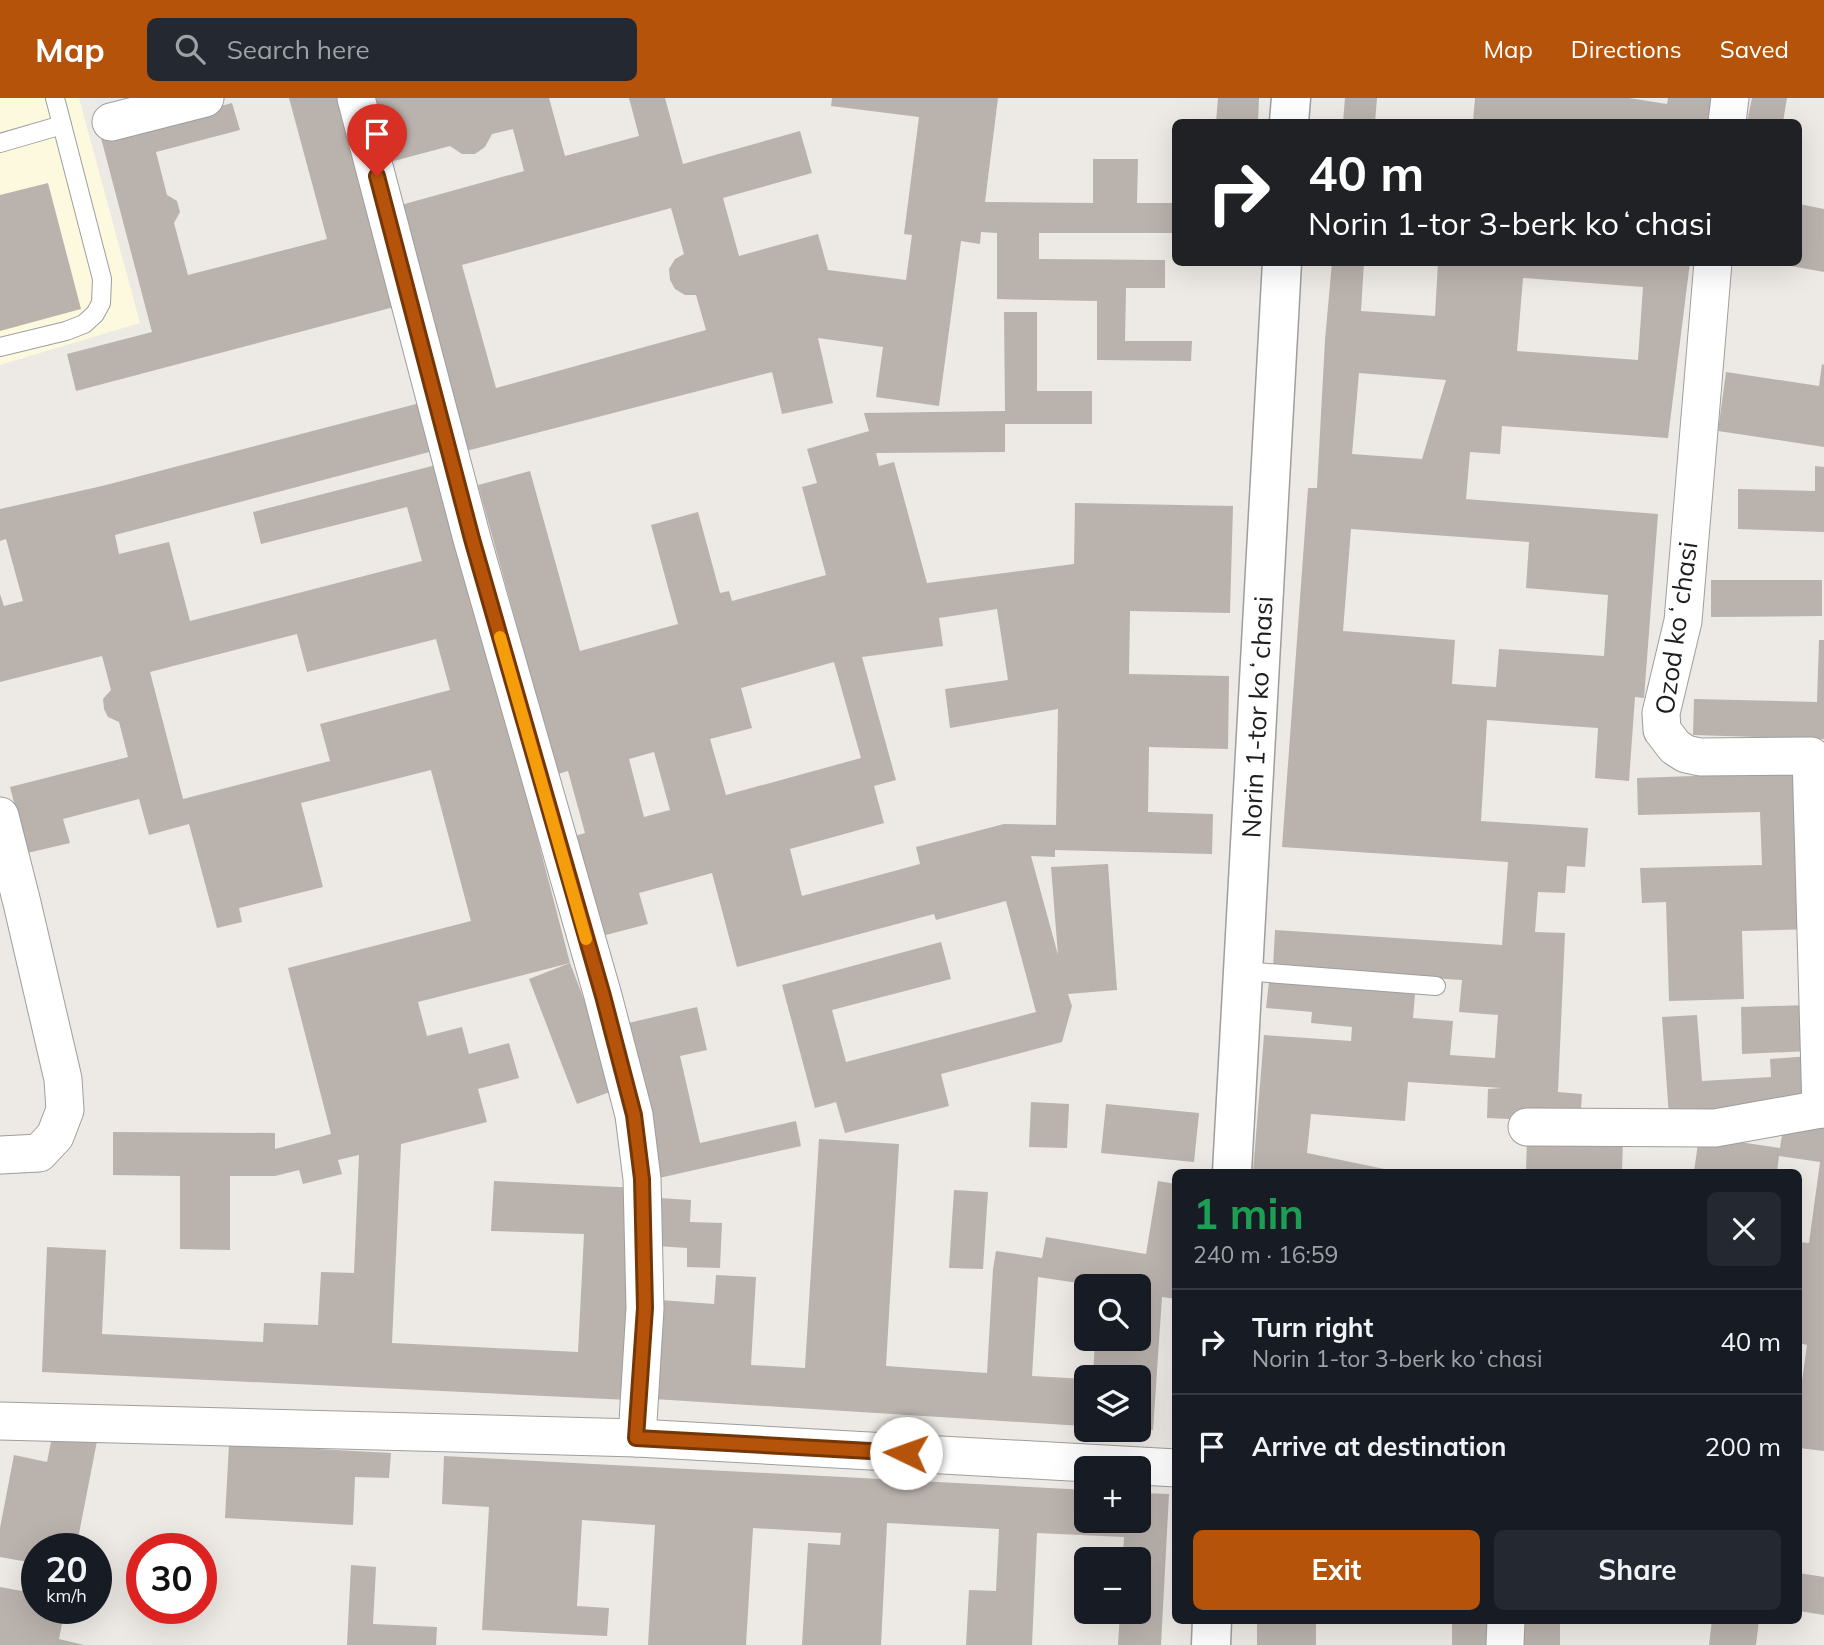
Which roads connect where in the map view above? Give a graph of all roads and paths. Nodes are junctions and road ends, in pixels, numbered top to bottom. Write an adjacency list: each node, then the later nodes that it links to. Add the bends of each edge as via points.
1 (55, 98): 9 (lane)
2 (205, 98): 8 (street)
3 (356, 98): 23 (street, via 472,539 634,1115 642,1179 645,1308)
4 (1291, 98): 6 (street)
5 (1730, 98): 7 (street)
6 (1289, 119)
7 (1727, 119)
8 (111, 122)
9 (62, 125): 10 (lane); 13 (lane, via 102,279 101,303 84,324)
10 (0, 143)
11 (1282, 266): 16 (street, Norin 1-tor koʻchasi)
12 (1713, 266): 14 (street, Ozod koʻchasi, via 1683,621 1661,713 1662,730 1675,747 1700,757)
13 (0, 347)
14 (1818, 755): 18 (street, Ozod koʻchasi)
15 (0, 816): 20 (street, via 63,1079 65,1110 55,1136 39,1153)
16 (1243, 971): 17 (lane); 21 (street, Norin 1-tor koʻchasi)
17 (1436, 986)
18 (1823, 1109): 19 (street, via 1715,1129)
19 (1527, 1127)
20 (0, 1155)
21 (1232, 1169)
22 (0, 1421): 23 (street)
23 (636, 1438): 24 (street)
24 (1172, 1468)
25 (1212, 1624): 27 (street)
26 (1506, 1624): 28 (street)
27 (1211, 1645)
28 (1505, 1645)

